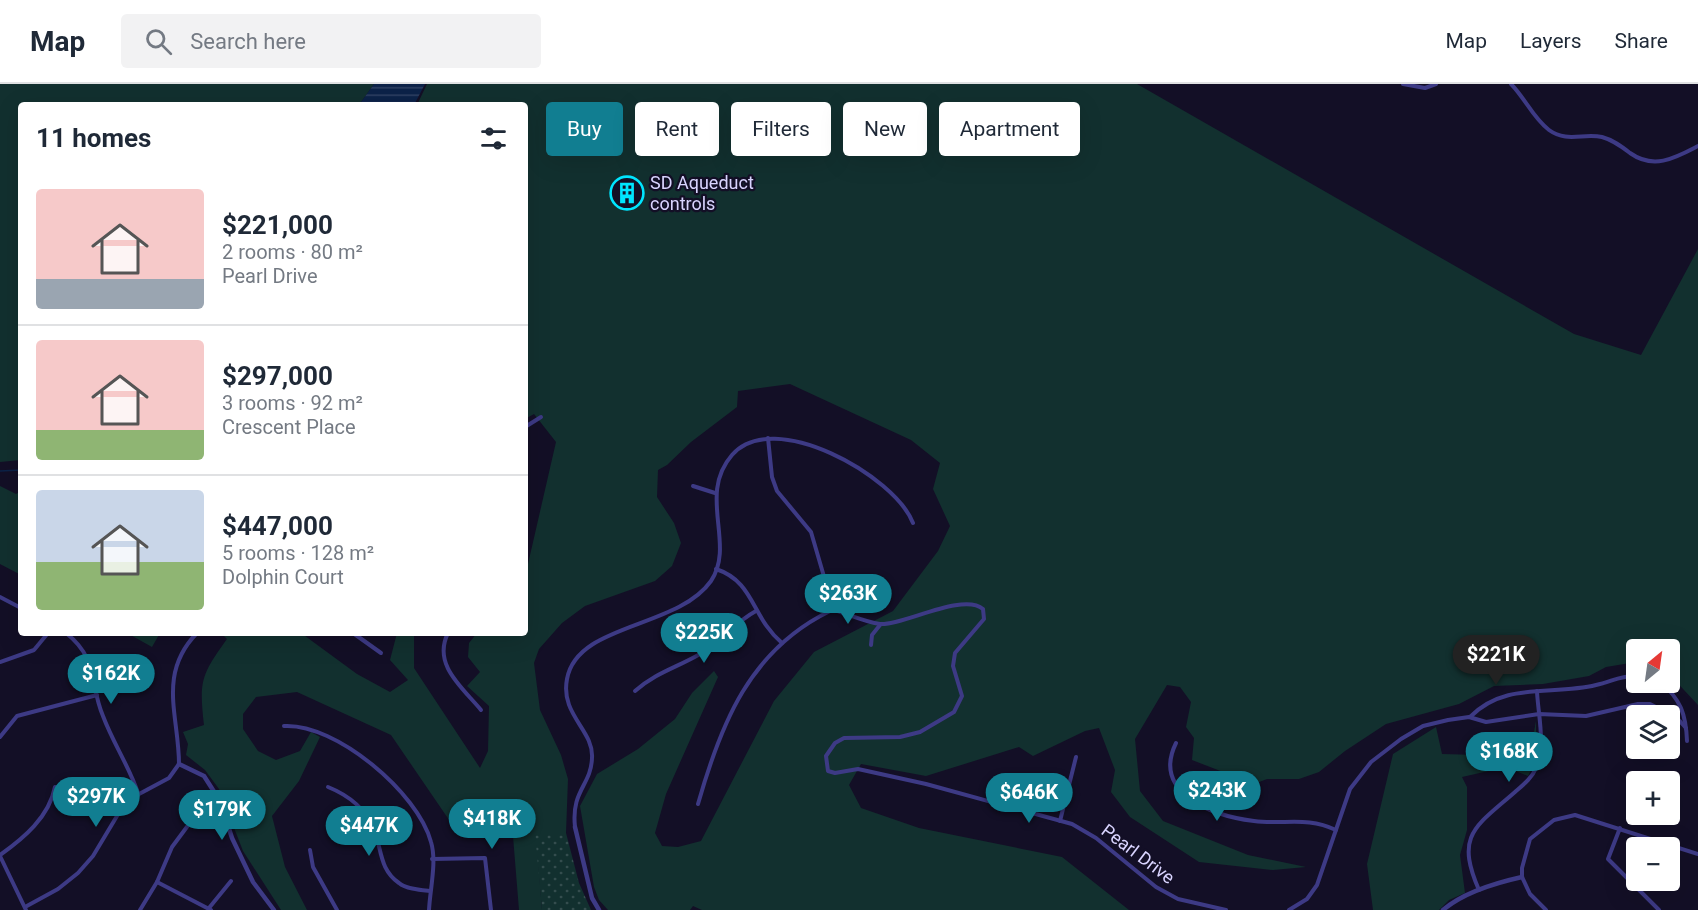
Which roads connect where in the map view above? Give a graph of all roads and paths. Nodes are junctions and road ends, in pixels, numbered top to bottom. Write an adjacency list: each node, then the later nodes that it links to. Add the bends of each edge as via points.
1 (1403, 84): 2 (street, via 1425,88)
2 (1436, 84)
3 (1511, 84): 4 (street, via 1542,123 1564,137 1611,139 1638,159 1657,163)
4 (1698, 146)
5 (541, 417): 6 (street)
6 (528, 426)
7 (768, 438): 9 (street, via 744,443 731,456); 10 (street, via 801,443 851,464 908,508); 14 (street, via 777,491 811,532)
8 (693, 486): 9 (street)
9 (715, 493): 11 (street, via 720,553)
10 (913, 523)
11 (716, 569): 15 (street, via 741,582); 47 (street, via 703,591 684,605 604,637 587,646 574,660 567,678 566,697 589,742 592,758 575,800)
12 (0, 597): 13 (street)
13 (18, 606)
14 (831, 609): 16 (street); 22 (street)
15 (756, 611): 22 (street, via 770,633); 28 (street, via 743,617 700,654 665,669)
16 (881, 624): 23 (street); 46 (street, Pearl Drive, via 951,606 977,605 983,609 982,622 955,653 954,673 962,696 954,712 912,735 838,741 826,756 828,771 869,771)
17 (46, 636): 25 (street, via 34,650)
18 (69, 636): 30 (street, via 86,653)
19 (195, 636): 40 (street, via 181,655 171,701)
20 (361, 636): 24 (street)
21 (447, 636): 31 (street, via 446,668)
22 (782, 643): 44 (street, via 763,661 733,707)
23 (870, 645)
24 (381, 653)
25 (0, 662)
26 (1626, 676): 27 (street, via 1596,686)
27 (1537, 690): 32 (street); 33 (street, via 1497,697)
28 (635, 691)
29 (1671, 693): 35 (street, via 1683,709)
30 (97, 695): 36 (street, via 17,717); 43 (street, via 101,713)
31 (481, 710)
32 (1539, 714): 33 (street, via 1486,722); 35 (street, via 1586,716 1650,704 1677,718); 58 (street, via 1540,746 1533,775 1472,833 1467,850)
33 (1469, 717): 49 (street, via 1423,726 1371,762 1350,789)
34 (284, 726): 53 (street, via 300,725 350,746 387,778 426,825)
35 (1686, 728): 37 (street)
36 (0, 737)
37 (1687, 741)
38 (1176, 743): 49 (street, via 1169,760 1170,776 1189,798 1229,816 1278,823 1310,821)
39 (1076, 758): 46 (street)
40 (180, 764): 43 (street, via 170,778); 62 (street, via 204,776 220,801 253,882)
41 (55, 787): 52 (street, via 53,798 35,825)
42 (328, 787): 57 (street, via 345,794 361,809 374,830 387,872 400,885)
43 (138, 793): 59 (street, via 126,801 93,856 78,873)
44 (698, 804)
45 (198, 812): 56 (street, via 172,847)
46 (1060, 821): 67 (street, Pearl Drive, via 1096,838 1156,887 1178,899)
47 (575, 827): 66 (street, via 592,898)
48 (1620, 828): 51 (street); 54 (street, via 1575,815 1554,820 1530,839 1523,855); 71 (street, via 1608,859)
49 (1335, 830): 68 (street, via 1313,892)
50 (310, 850): 63 (street, via 313,867)
51 (1698, 854)
52 (0, 855): 59 (street)
53 (432, 859): 57 (street); 65 (street, via 485,858)
54 (1522, 877): 58 (street); 70 (street, via 1530,894)
55 (231, 881): 60 (street)
56 (157, 882): 60 (street); 61 (street)
57 (430, 891): 64 (street)
58 (1479, 891): 69 (street)
59 (25, 908)
60 (210, 909)
61 (140, 910)
62 (274, 910)
63 (337, 910)
64 (429, 910)
65 (490, 910)
66 (599, 910)
67 (1226, 910)
68 (1289, 910)
69 (1443, 910)
70 (1546, 910)
71 (1659, 910)

